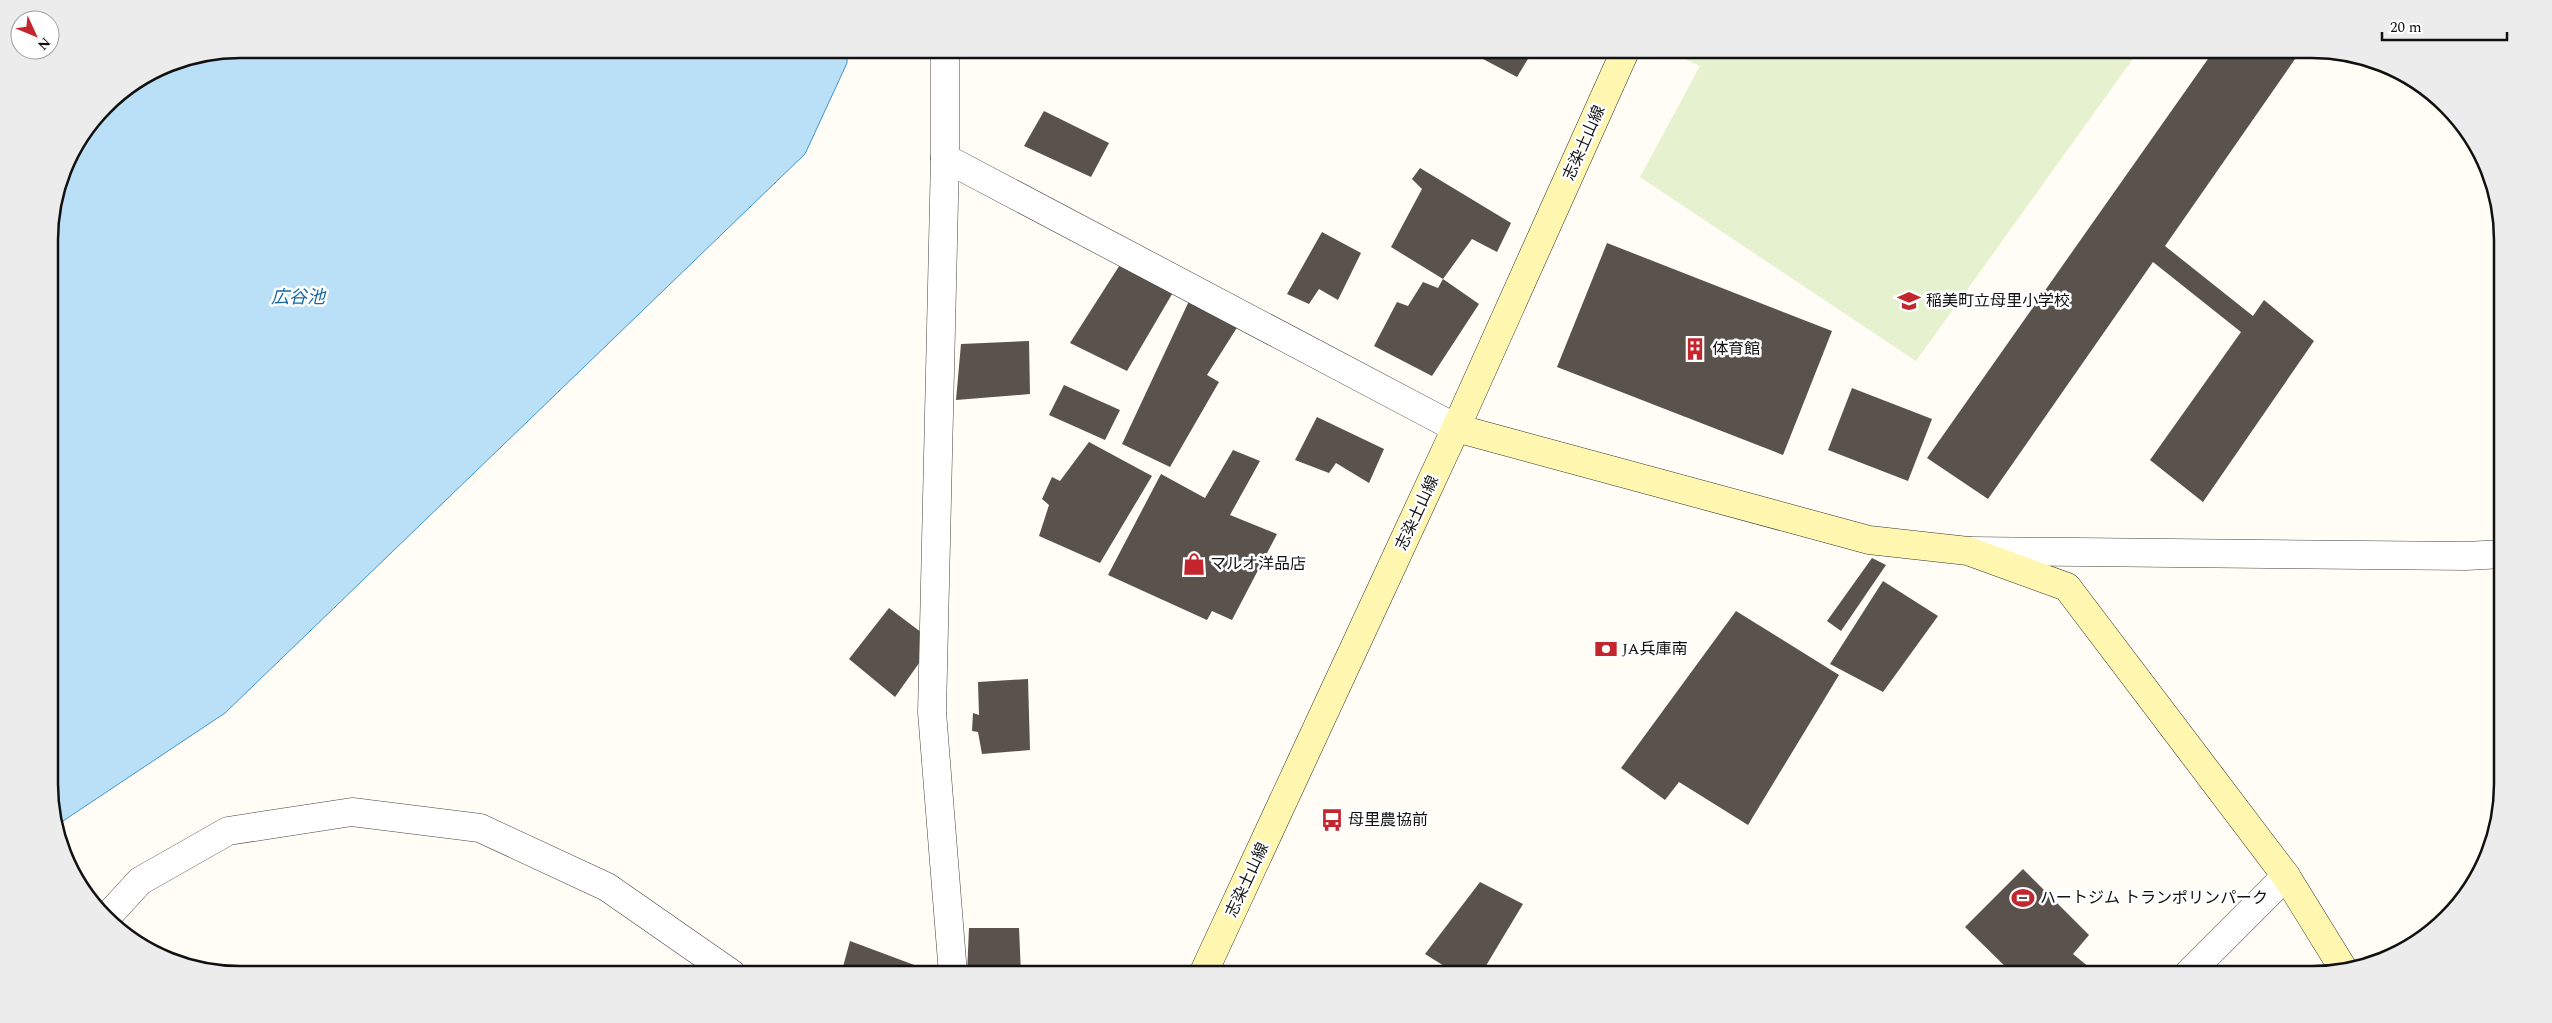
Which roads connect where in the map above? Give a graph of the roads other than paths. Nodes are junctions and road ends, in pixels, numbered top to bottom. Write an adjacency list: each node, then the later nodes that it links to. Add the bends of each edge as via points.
1 (945, 58): 3 (street)
2 (1622, 58): 4 (street, 志染土山線)
3 (945, 158): 4 (street); 11 (street, via 932,712)
4 (1456, 428): 5 (street, via 1869,540); 12 (street, 志染土山線)
5 (1968, 551): 6 (street); 7 (street, via 2067,587)
6 (2494, 554)
7 (2286, 876): 9 (street); 13 (street)
8 (111, 912): 10 (street, via 140,880 228,831 352,812 480,828 607,888)
9 (2340, 963)
10 (720, 966)
11 (952, 966)
12 (1207, 966)
13 (2196, 966)

